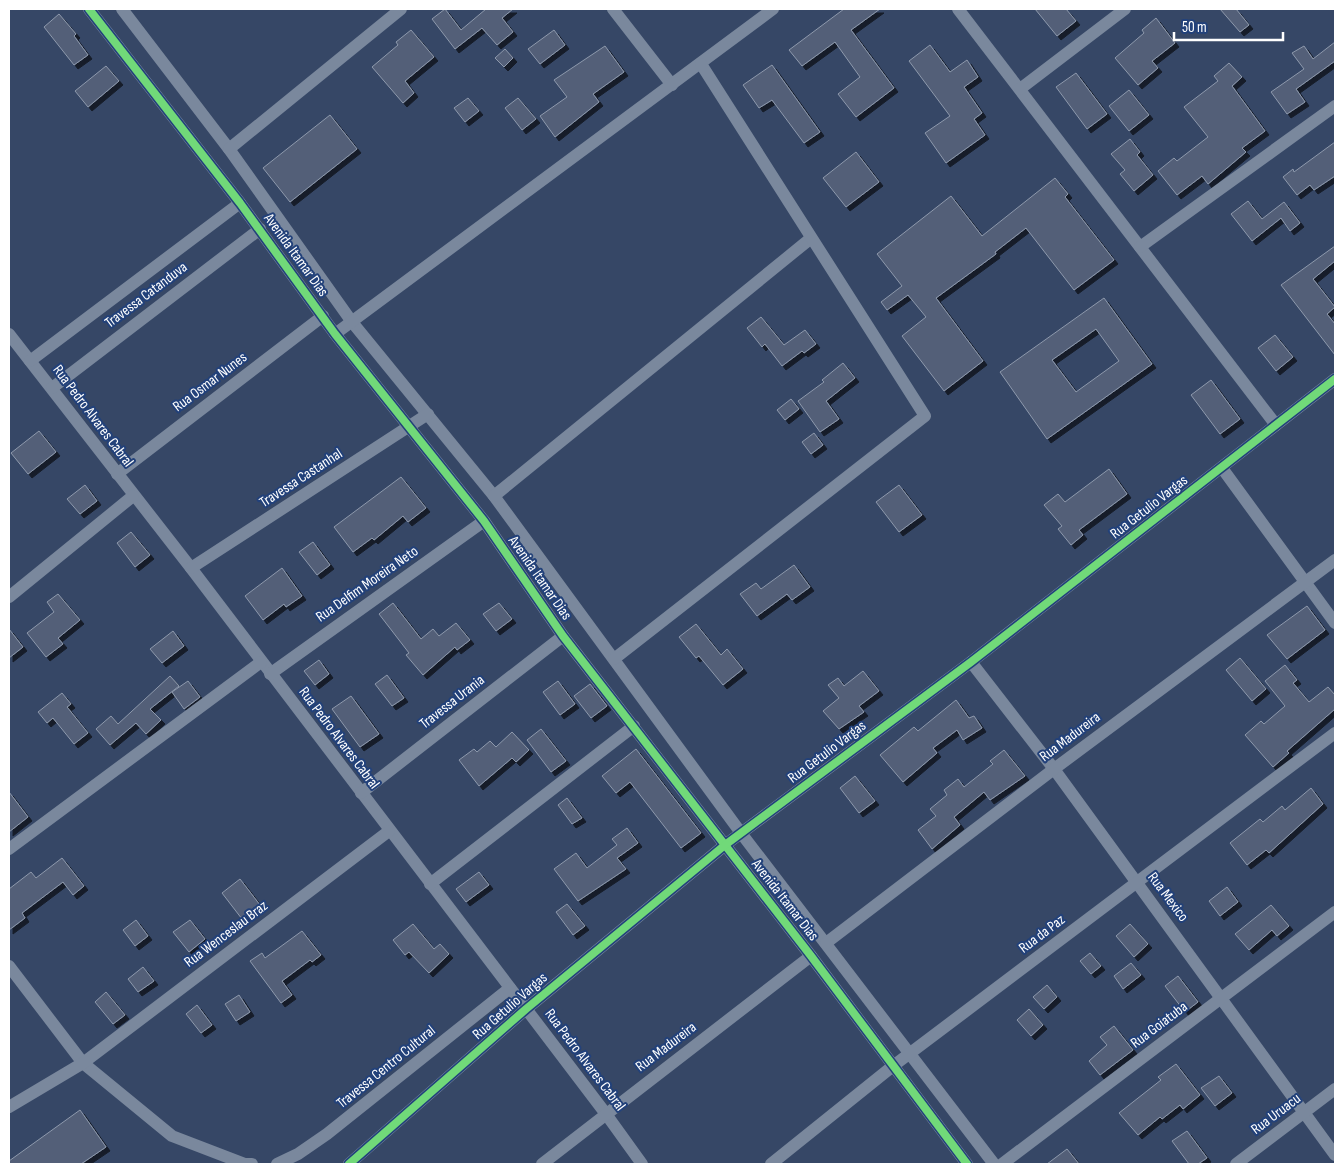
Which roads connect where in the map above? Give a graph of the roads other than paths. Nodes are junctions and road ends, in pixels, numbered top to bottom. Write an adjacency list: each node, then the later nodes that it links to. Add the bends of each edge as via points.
1 (89, 9): 13 (street, Avenida Itamar Dias)
2 (122, 9): 12 (street, Avenida Itamar Dias)
3 (400, 9): 12 (street)
4 (613, 9): 9 (street)
5 (773, 9): 8 (street)
6 (958, 9): 10 (street)
7 (1125, 9): 10 (street)
8 (701, 64): 9 (street); 15 (street)
9 (672, 86): 18 (street)
10 (1020, 89): 16 (street)
11 (1335, 106): 16 (street)
12 (229, 149): 18 (street, Avenida Itamar Dias)
13 (240, 203): 14 (street, Avenida Itamar Dias); 21 (street)
14 (260, 229): 17 (street, Avenida Itamar Dias); 23 (street, Travessa Catanduva)
15 (810, 238): 30 (street); 38 (street, via 925,416)
16 (1140, 247): 25 (street)
17 (323, 316): 19 (street, Avenida Itamar Dias); 28 (street, Rua Osmar Nunes)
18 (352, 322): 19 (street); 24 (street, Avenida Itamar Dias)
19 (335, 334): 26 (street, Avenida Itamar Dias)
20 (9, 335): 21 (street, Rua Pedro Alvares Cabral)
21 (30, 361): 23 (street, Rua Pedro Alvares Cabral)
22 (1335, 378): 25 (street, Rua Getulio Vargas)
23 (52, 388): 28 (street, Rua Pedro Alvares Cabral)
24 (428, 414): 26 (street, Travessa Castanhal); 30 (street, Avenida Itamar Dias)
25 (1276, 425): 27 (street, Rua Getulio Vargas)
26 (410, 427): 31 (street, Avenida Itamar Dias); 33 (street, Travessa Castanhal)
27 (1222, 468): 34 (street); 40 (street, Rua Getulio Vargas)
28 (117, 474): 29 (street, Rua Pedro Alvares Cabral)
29 (133, 496): 33 (street, Rua Pedro Alvares Cabral); 35 (street)
30 (494, 496): 38 (street, Avenida Itamar Dias)
31 (484, 521): 37 (street, Avenida Itamar Dias); 41 (street, Rua Delfim Moreira Neto)
32 (1335, 560): 34 (street, Rua Madureira)
33 (191, 568): 39 (street, Rua Pedro Alvares Cabral)
34 (1305, 582): 36 (street); 44 (street, Rua Madureira)
35 (9, 597)
36 (1335, 623)
37 (563, 636): 42 (street, Avenida Itamar Dias); 45 (street, Travessa Urania)
38 (614, 659): 47 (street, Avenida Itamar Dias)
39 (261, 662): 41 (street, Rua Pedro Alvares Cabral); 49 (street)
40 (971, 662): 44 (street, Rua Mexico); 47 (street, Rua Getulio Vargas)
41 (270, 674): 45 (street, Rua Pedro Alvares Cabral)
42 (634, 726): 48 (street, Avenida Itamar Dias); 51 (street)
43 (1335, 733): 50 (street, Rua da Paz)
44 (1054, 769): 50 (street, Rua Mexico); 53 (street, Rua Madureira)
45 (361, 793): 46 (street, Rua Pedro Alvares Cabral)
46 (389, 830): 51 (street, Rua Pedro Alvares Cabral); 60 (street, Rua Wenceslau Braz)
47 (741, 833): 48 (street, Rua Getulio Vargas); 53 (street, Avenida Itamar Dias)
48 (725, 845): 54 (street, Avenida Itamar Dias); 58 (street, Rua Getulio Vargas)
49 (9, 849)
50 (1137, 883): 57 (street, Rua Mexico); 59 (street, Rua da Paz)
51 (430, 884): 56 (street, Rua Pedro Alvares Cabral)
52 (1335, 912): 57 (street, Rua Goiatuba)
53 (826, 943): 59 (street, Avenida Itamar Dias)
54 (812, 956): 61 (street, Avenida Itamar Dias); 65 (street, Rua Madureira)
55 (9, 966): 60 (street)
56 (510, 988): 58 (street, Rua Pedro Alvares Cabral); 68 (street, Travessa Centro Cultural, via 327,1134)
57 (1223, 998): 64 (street, Rua Mexico); 75 (street, Rua Goiatuba)
58 (526, 1009): 65 (street, Rua Pedro Alvares Cabral); 69 (street, Rua Getulio Vargas)
59 (910, 1054): 61 (street, Rua da Paz); 74 (street, Avenida Itamar Dias)
60 (83, 1063): 63 (street, Rua Wenceslau Braz); 67 (street, via 172,1136 244,1164)
61 (893, 1066): 72 (street, Rua da Paz); 73 (street, Avenida Itamar Dias)
62 (1335, 1089): 64 (street, Rua Uruacu)
63 (9, 1107)
64 (1305, 1113): 66 (street, Rua Mexico); 76 (street, Rua Uruacu)
65 (606, 1114): 70 (street, Rua Madureira); 71 (street, Rua Pedro Alvares Cabral)
66 (1335, 1155)
67 (252, 1164)
68 (277, 1164)
69 (349, 1164)
70 (542, 1164)
71 (642, 1164)
72 (771, 1164)
73 (967, 1164)
74 (994, 1164)
75 (1002, 1164)
76 (1236, 1164)

